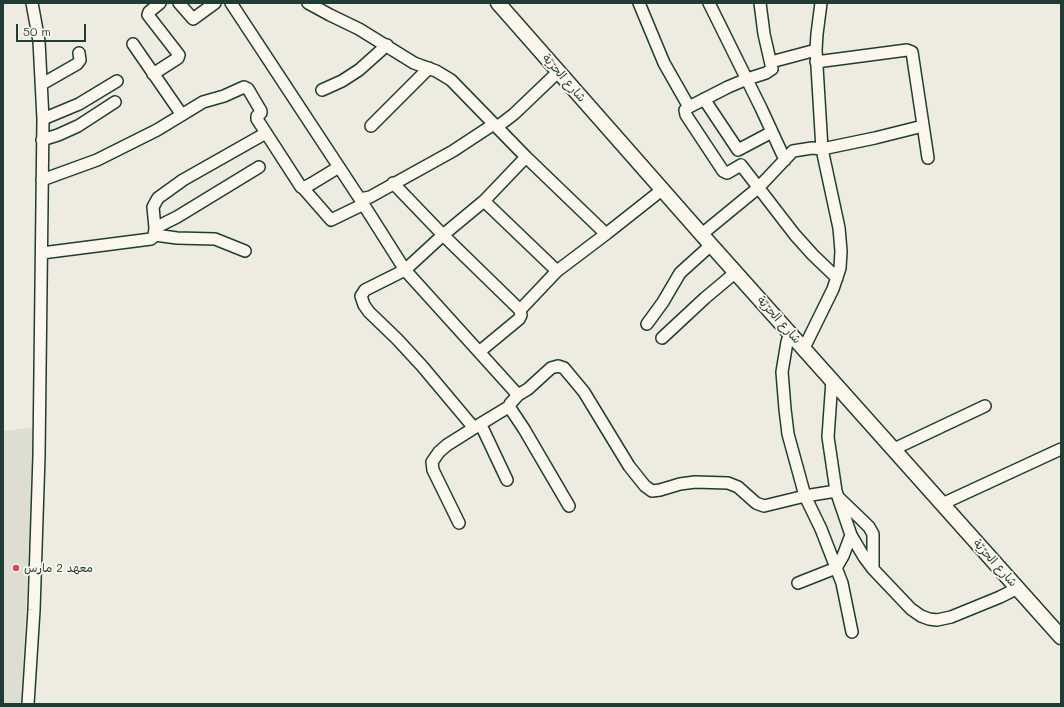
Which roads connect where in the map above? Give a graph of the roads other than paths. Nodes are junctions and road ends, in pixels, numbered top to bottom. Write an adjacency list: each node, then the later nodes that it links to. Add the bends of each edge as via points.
1 (32, 3): 22 (street, via 39,41)
2 (160, 3): 19 (street, via 148,15 179,55)
3 (179, 3): 4 (street, via 193,19)
4 (215, 3)
5 (231, 3): 42 (street)
6 (308, 3): 13 (street)
7 (498, 3): 18 (main road, شارع الحرّيّة)
8 (639, 3): 26 (street, via 664,63)
9 (709, 3): 20 (street)
10 (760, 3): 16 (street)
11 (821, 3): 15 (street)
12 (133, 44): 19 (street)
13 (387, 45): 17 (street, via 414,63); 23 (street, via 359,70)
14 (79, 53): 22 (street, via 80,60 77,64)
15 (816, 56): 16 (street); 31 (street, via 910,51); 35 (street)
16 (771, 62): 20 (street, via 770,71)
17 (429, 68): 29 (street); 30 (street, via 451,80)
18 (558, 71): 30 (street, via 518,110); 47 (main road, شارع الحرّيّة)
19 (153, 74): 27 (street)
20 (746, 79): 24 (street); 32 (street)
21 (117, 81): 28 (street, via 79,104)
22 (42, 84): 28 (street)
23 (322, 90)
24 (704, 99): 26 (street); 36 (street)
25 (115, 102): 34 (street, via 78,126)
26 (689, 107): 40 (street, via 685,110 686,115 723,171 727,173)
27 (182, 115): 33 (street, via 203,102 246,88 261,111 257,117); 43 (street, via 97,160)
28 (43, 119): 34 (street)
29 (372, 126)
30 (496, 126): 37 (street); 44 (street)
31 (923, 126): 35 (street); 38 (street)
32 (772, 132): 36 (street); 39 (street)
33 (266, 133): 45 (street); 50 (street, via 183,180 158,198 153,206)
34 (42, 140): 43 (street)
35 (822, 149): 39 (street, via 800,149); 60 (street, via 841,243 841,261)
36 (738, 150): 40 (street, via 744,162)
37 (526, 157): 49 (street); 51 (street)
38 (928, 158)
39 (785, 160): 46 (street)
40 (741, 166): 46 (street)
41 (259, 167): 50 (street)
42 (339, 168): 45 (street); 48 (street)
43 (42, 180): 56 (street)
44 (393, 183): 48 (street); 53 (street)
45 (303, 188): 48 (street, via 331,220)
46 (758, 188): 52 (street); 60 (street, via 795,235)
47 (663, 189): 51 (street); 52 (main road, شارع الحرّيّة)
48 (362, 201): 57 (street)
49 (484, 201): 53 (street); 58 (street)
50 (155, 231): 55 (street, via 177,238 215,239); 56 (street, via 153,238 148,240)
51 (606, 234): 58 (street)
52 (702, 234): 54 (main road, شارع الحرّيّة)
53 (443, 235): 57 (street); 61 (street)
54 (711, 245): 59 (main road, شارع الحرّيّة); 62 (street, via 680,273)
55 (245, 250)
56 (42, 253): 87 (street, via 39,456)
57 (406, 270): 66 (street); 71 (street, via 365,290 361,296 364,305)
58 (557, 270): 61 (street)
59 (736, 272): 63 (main road, شارع الحرّيّة); 64 (street)
60 (837, 278): 65 (street)
61 (520, 310): 66 (street, via 520,319)
62 (647, 324)
63 (790, 333): 65 (main road, شارع الحرّيّة); 76 (street, via 782,372 783,394 788,434)
64 (662, 338)
65 (804, 348): 67 (main road, شارع الحرّيّة)
66 (479, 352): 68 (street)
67 (832, 380): 72 (main road, شارع الحرّيّة); 75 (street, via 828,437)
68 (518, 395): 69 (street); 76 (street, via 551,368 564,368 584,392 629,466 652,491 695,482 728,484 738,487 756,503 764,506)
69 (510, 406): 71 (street); 78 (street)
70 (985, 406): 72 (street)
71 (478, 426): 74 (street, via 483,431); 79 (street, via 438,452 432,462)
72 (894, 449): 77 (main road, شارع الحرّيّة)
73 (1061, 449): 77 (street)
74 (507, 480)
75 (837, 494): 76 (street); 80 (street); 82 (street, via 873,534)
76 (805, 496): 81 (street, via 821,528)
77 (942, 504): 84 (main road, شارع الحرّيّة)
78 (569, 506)
79 (459, 523)
80 (851, 535): 81 (street); 82 (street)
81 (836, 568): 83 (street); 85 (street)
82 (874, 569): 84 (street, via 911,609 929,619 951,617)
83 (798, 583)
84 (1018, 588): 86 (main road, شارع الحرّيّة)
85 (852, 632)
86 (1060, 636)
87 (28, 704)

